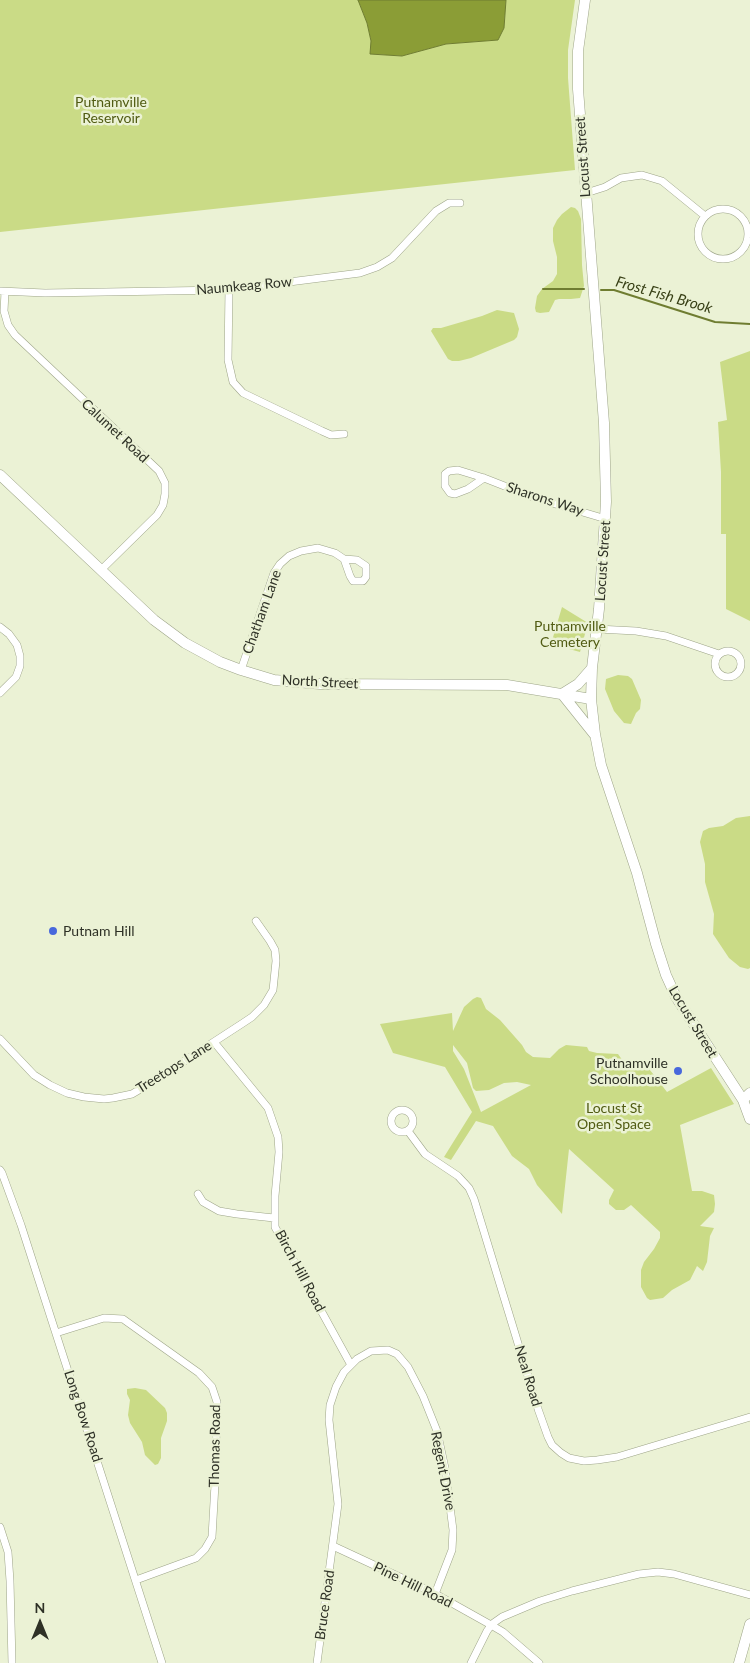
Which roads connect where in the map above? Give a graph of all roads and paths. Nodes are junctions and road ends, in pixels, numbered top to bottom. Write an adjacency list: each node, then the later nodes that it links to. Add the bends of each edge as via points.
1 (585, 0): 2 (main road, Locust Street, via 578,72)
2 (586, 193): 4 (street, via 621,178 642,175 662,181); 10 (main road, Locust Street, via 604,423)
3 (460, 204): 5 (street, Naumkeag Row, via 449,203 436,211 392,258 377,267 360,273)
4 (706, 216): 4 (street, via 698,236 708,254 729,258 742,250 748,234 743,218 729,209 712,211)
5 (229, 290): 6 (street, Naumkeag Row); 7 (street, via 228,360 233,382 243,393 322,431 331,435)
6 (2, 292): 12 (street, Calumet Road, via 8,325 15,335 158,471 165,482 163,505 157,514)
7 (344, 434)
8 (0, 475): 12 (main road, North Street)
9 (484, 478): 9 (street, Sharons Way, via 454,470 445,474 444,486 455,494); 10 (street, Sharons Way, via 535,498)
10 (606, 518): 14 (main road, Locust Street)
11 (344, 559): 17 (street, Chatham Lane, via 335,553 310,548 289,556 280,564 274,573)
12 (101, 570): 17 (main road, North Street, via 154,620 185,643)
13 (0, 627): 18 (street, via 16,645 20,666 16,677)
14 (597, 629): 15 (street, via 666,636); 16 (main road, Locust Street)
15 (719, 654)
16 (592, 668): 19 (main road, via 578,684); 20 (main road, Locust Street)
17 (241, 670): 19 (main road, North Street, via 274,680 296,682 508,685)
18 (0, 693)
19 (562, 694): 20 (main road, North Street); 21 (main road)
20 (591, 700): 21 (main road, Locust Street)
21 (595, 734): 25 (main road, Locust Street, via 601,765 637,873 666,976 676,997)
22 (256, 920): 24 (street, Treetops Lane, via 275,950 273,990 252,1017)
23 (0, 1039): 24 (street, Treetops Lane, via 28,1070 50,1085 67,1093 104,1099 140,1090)
24 (214, 1042): 30 (street, Birch Hill Road, via 268,1108 274,1122 279,1152)
25 (746, 1097): 26 (main road, Locust Street)
26 (750, 1119)
27 (408, 1131): 33 (street, Neal Road, via 425,1154 458,1176 472,1194 548,1437 561,1453 584,1460 617,1457)
28 (0, 1170): 31 (street, Long Bow Road)
29 (198, 1194): 30 (street, via 203,1202 219,1211)
30 (274, 1218): 32 (street, Birch Hill Road, via 282,1240)
31 (56, 1333): 36 (street, Long Bow Road); 36 (street, Thomas Road, via 104,1318 123,1319 198,1373 212,1387 217,1402 212,1537 196,1558)
32 (351, 1365): 35 (street, Regent Drive, via 336,1386 330,1405 338,1504); 37 (street, Regent Drive, via 371,1351 388,1350 397,1354 408,1367 437,1431 453,1530 452,1550)
33 (750, 1417)
34 (0, 1527): 41 (street, via 8,1552)
35 (333, 1546): 37 (street, Pine Hill Road); 43 (street, Bruce Road)
36 (136, 1580): 42 (street, Long Bow Road)
37 (435, 1594): 40 (street, Pine Hill Road)
38 (750, 1595): 40 (street, via 674,1574 640,1574 540,1601)
39 (750, 1624): 46 (main road)
40 (491, 1625): 44 (street); 45 (street, Pine Hill Road)
41 (12, 1663)
42 (162, 1663)
43 (317, 1663)
44 (471, 1663)
45 (539, 1663)
46 (739, 1663)

